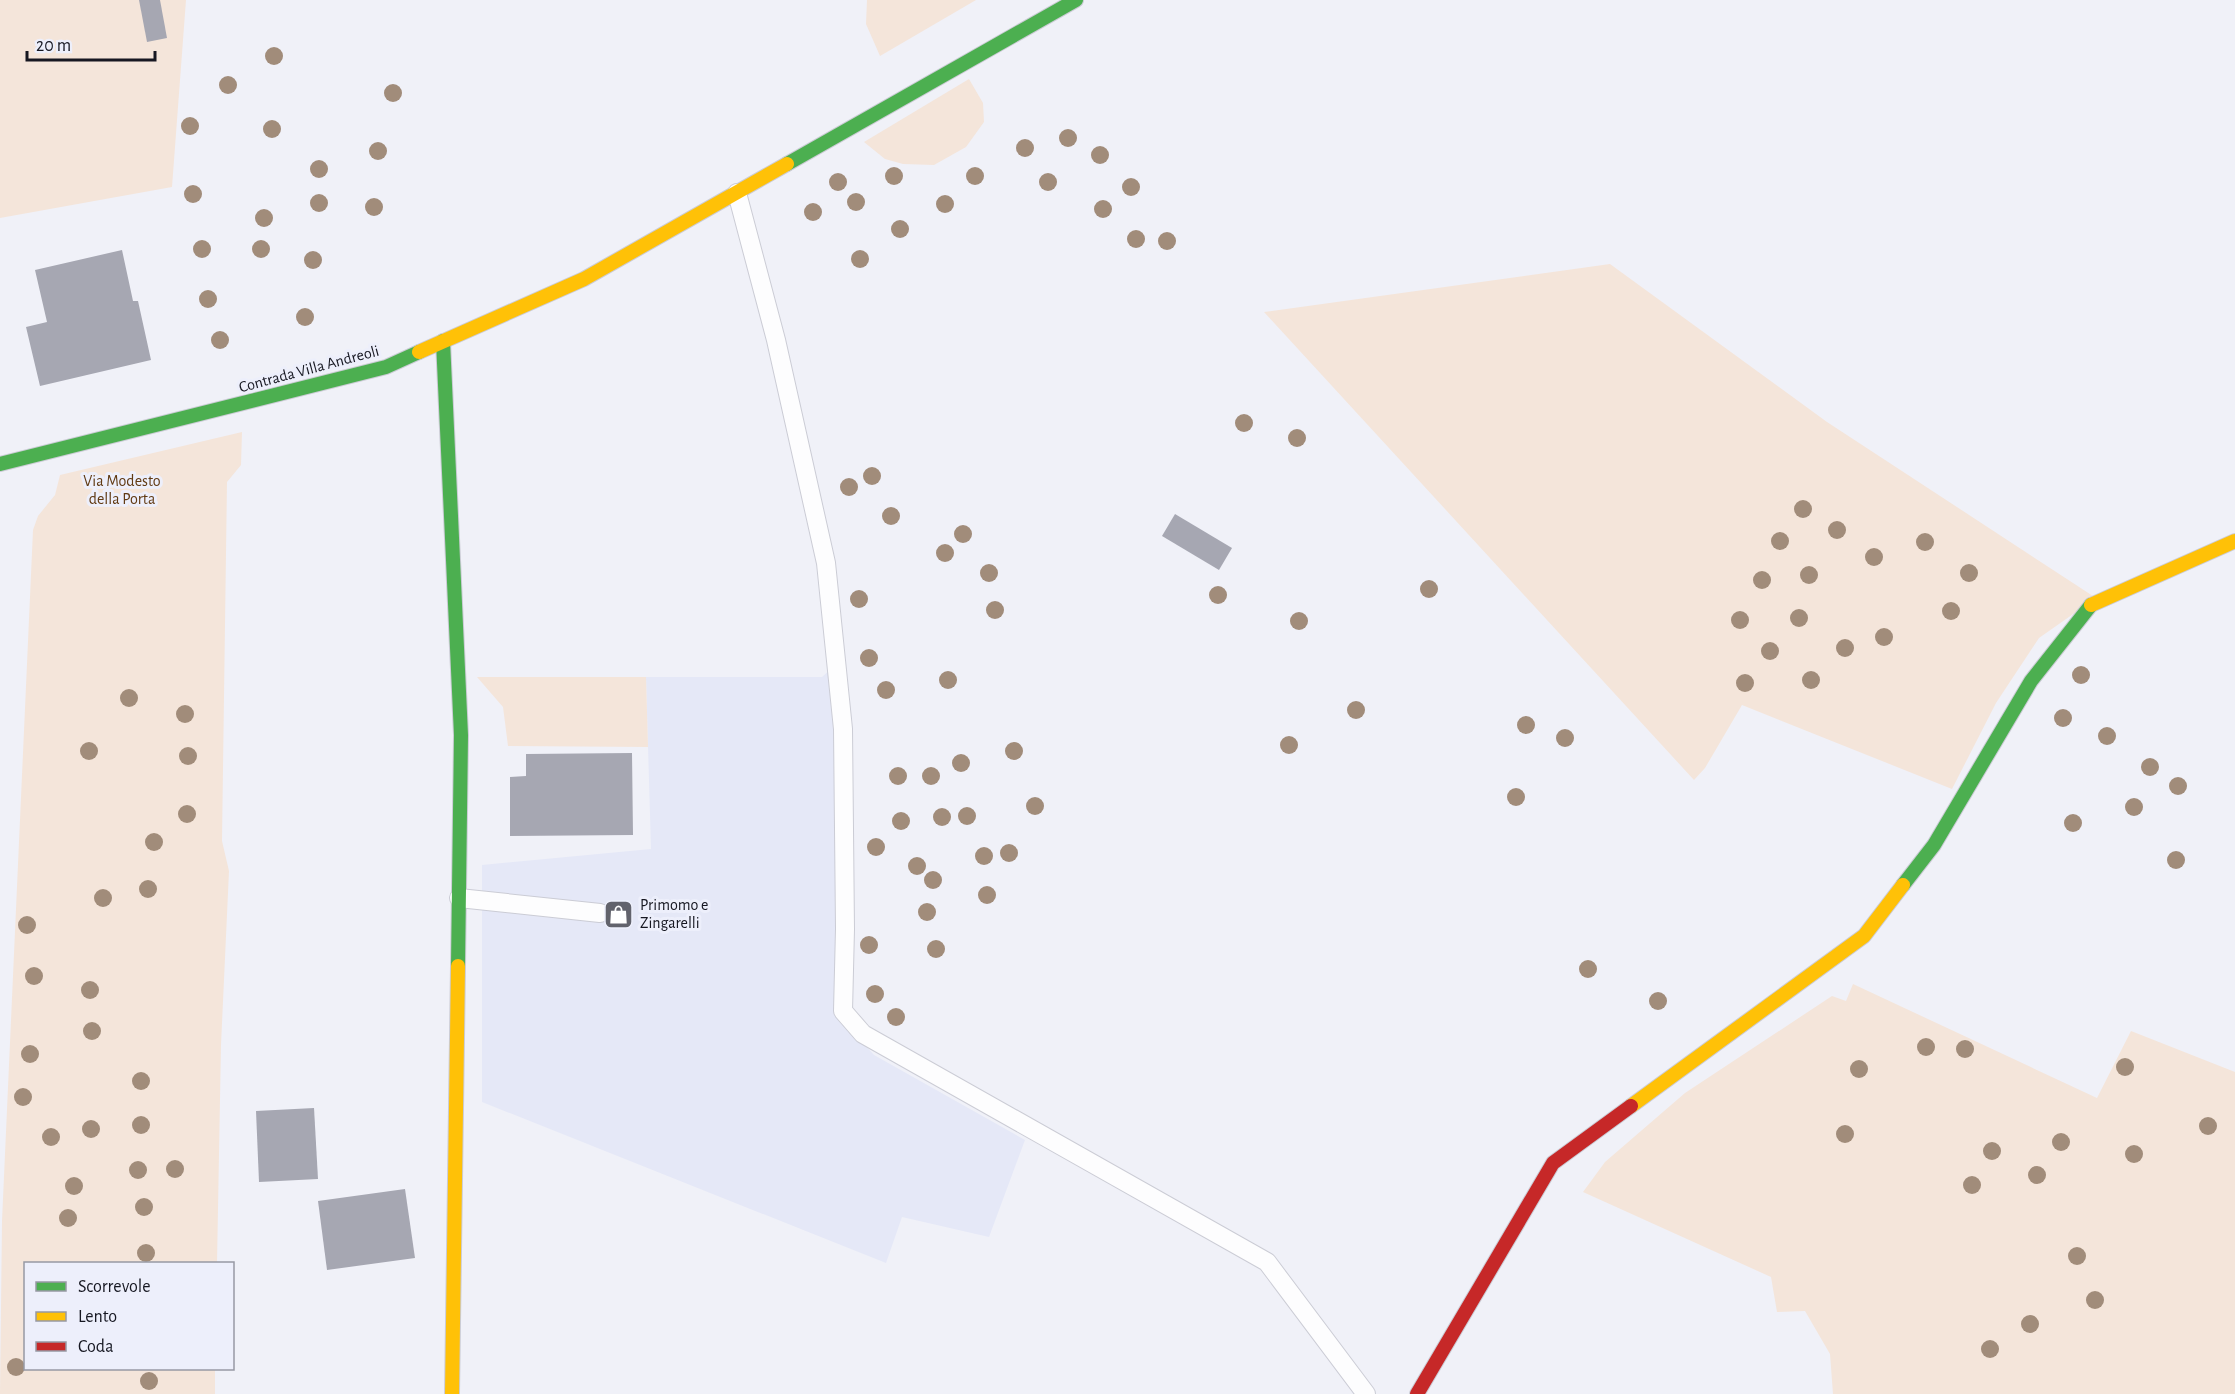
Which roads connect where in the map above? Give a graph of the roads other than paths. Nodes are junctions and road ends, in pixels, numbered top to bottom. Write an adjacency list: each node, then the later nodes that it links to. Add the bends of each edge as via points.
1 (1076, 0): 2 (street, Contrada Villa Andreoli)
2 (737, 193): 3 (street, Contrada Villa Andreoli, via 584,279); 9 (lane, via 776,340 826,563 843,729 843,1011 862,1034 1267,1262)
3 (443, 341): 4 (street, Contrada Villa Andreoli, via 386,367); 6 (street, via 461,735)
4 (0, 464)
5 (2235, 541): 10 (street, via 2089,606 2031,681 1934,845 1864,936 1552,1163)
6 (459, 898): 7 (lane); 8 (street)
7 (600, 913)
8 (452, 1394)
9 (1366, 1394)
10 (1417, 1394)

